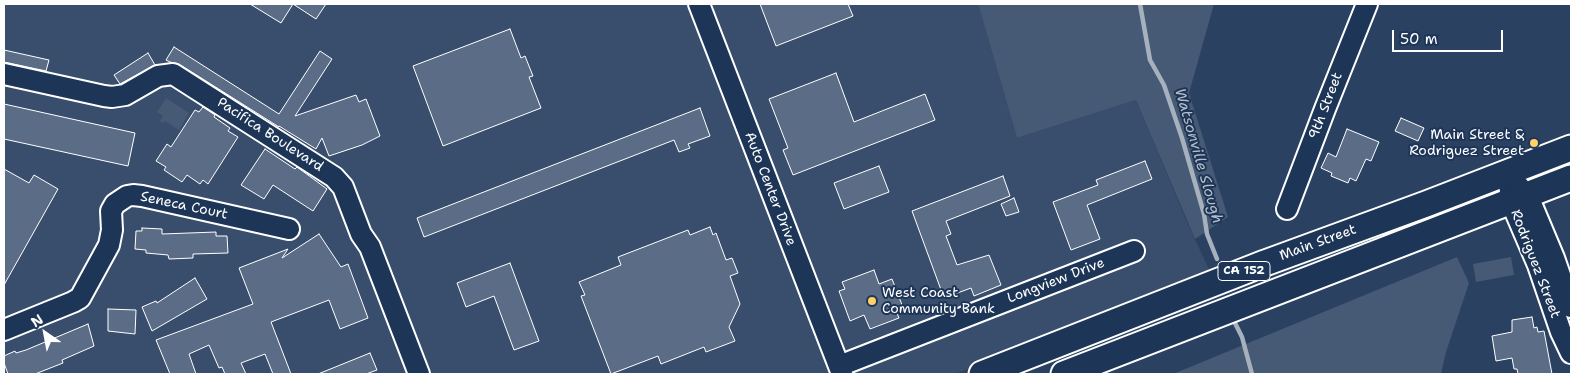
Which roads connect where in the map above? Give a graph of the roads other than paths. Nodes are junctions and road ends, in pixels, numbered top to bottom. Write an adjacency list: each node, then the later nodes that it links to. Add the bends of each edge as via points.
1 (699, 4): 14 (street, Auto Center Drive)
2 (1367, 4): 8 (street, 9th Street)
3 (4, 74): 15 (street, Pacifica Boulevard, via 112,96 124,95 158,76 173,74 334,177 343,187 370,246)
4 (1571, 148): 5 (main road, Main Street / CA 152)
5 (1508, 172): 7 (street, Rodriguez Street); 16 (main road, Main Street / CA 152)
6 (1571, 178): 7 (main road, CA 152)
7 (1519, 199): 11 (street, Rodriguez Street, via 1554,258); 13 (street, Rodriguez Street, via 1538,265); 17 (main road, CA 152)
8 (1287, 209)
9 (290, 229): 12 (street, Seneca Court, via 142,196 126,196 111,211 109,245 80,298)
10 (1134, 251): 14 (street, Longview Drive)
11 (1571, 307)
12 (4, 330)
13 (1571, 353)
14 (841, 370)
15 (419, 374)
16 (982, 374)
17 (1064, 374)

